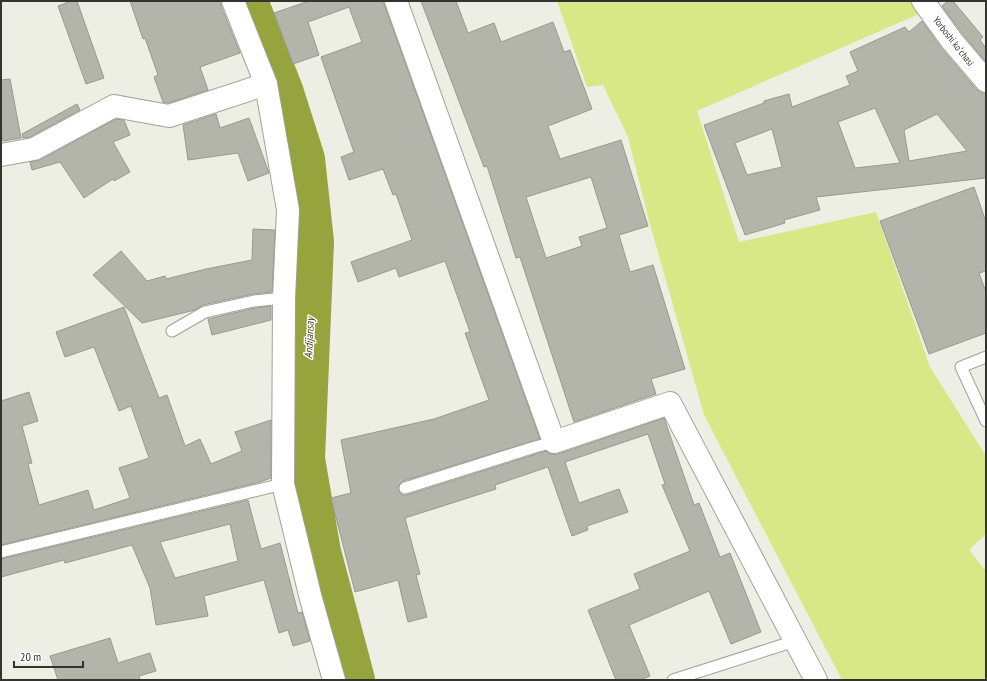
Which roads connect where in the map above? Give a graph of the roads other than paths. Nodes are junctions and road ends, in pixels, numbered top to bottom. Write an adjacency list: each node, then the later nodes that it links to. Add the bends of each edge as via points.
1 (233, 1): 5 (street)
2 (396, 1): 11 (street)
3 (923, 1): 4 (street, Yorboshi koʻchasi)
4 (986, 81)
5 (266, 84): 6 (street, via 169,116 114,106 34,149); 7 (street, via 288,210)
6 (1, 155)
7 (284, 298): 8 (lane, via 254,301 205,312); 12 (street)
8 (172, 330)
9 (986, 357): 10 (lane, via 961,367)
10 (986, 421)
11 (554, 442): 13 (lane); 15 (street, via 670,403)
12 (283, 484): 14 (lane); 16 (street)
13 (405, 488)
14 (1, 552)
15 (795, 641): 17 (lane); 18 (street)
16 (334, 680)
17 (673, 680)
18 (816, 680)

